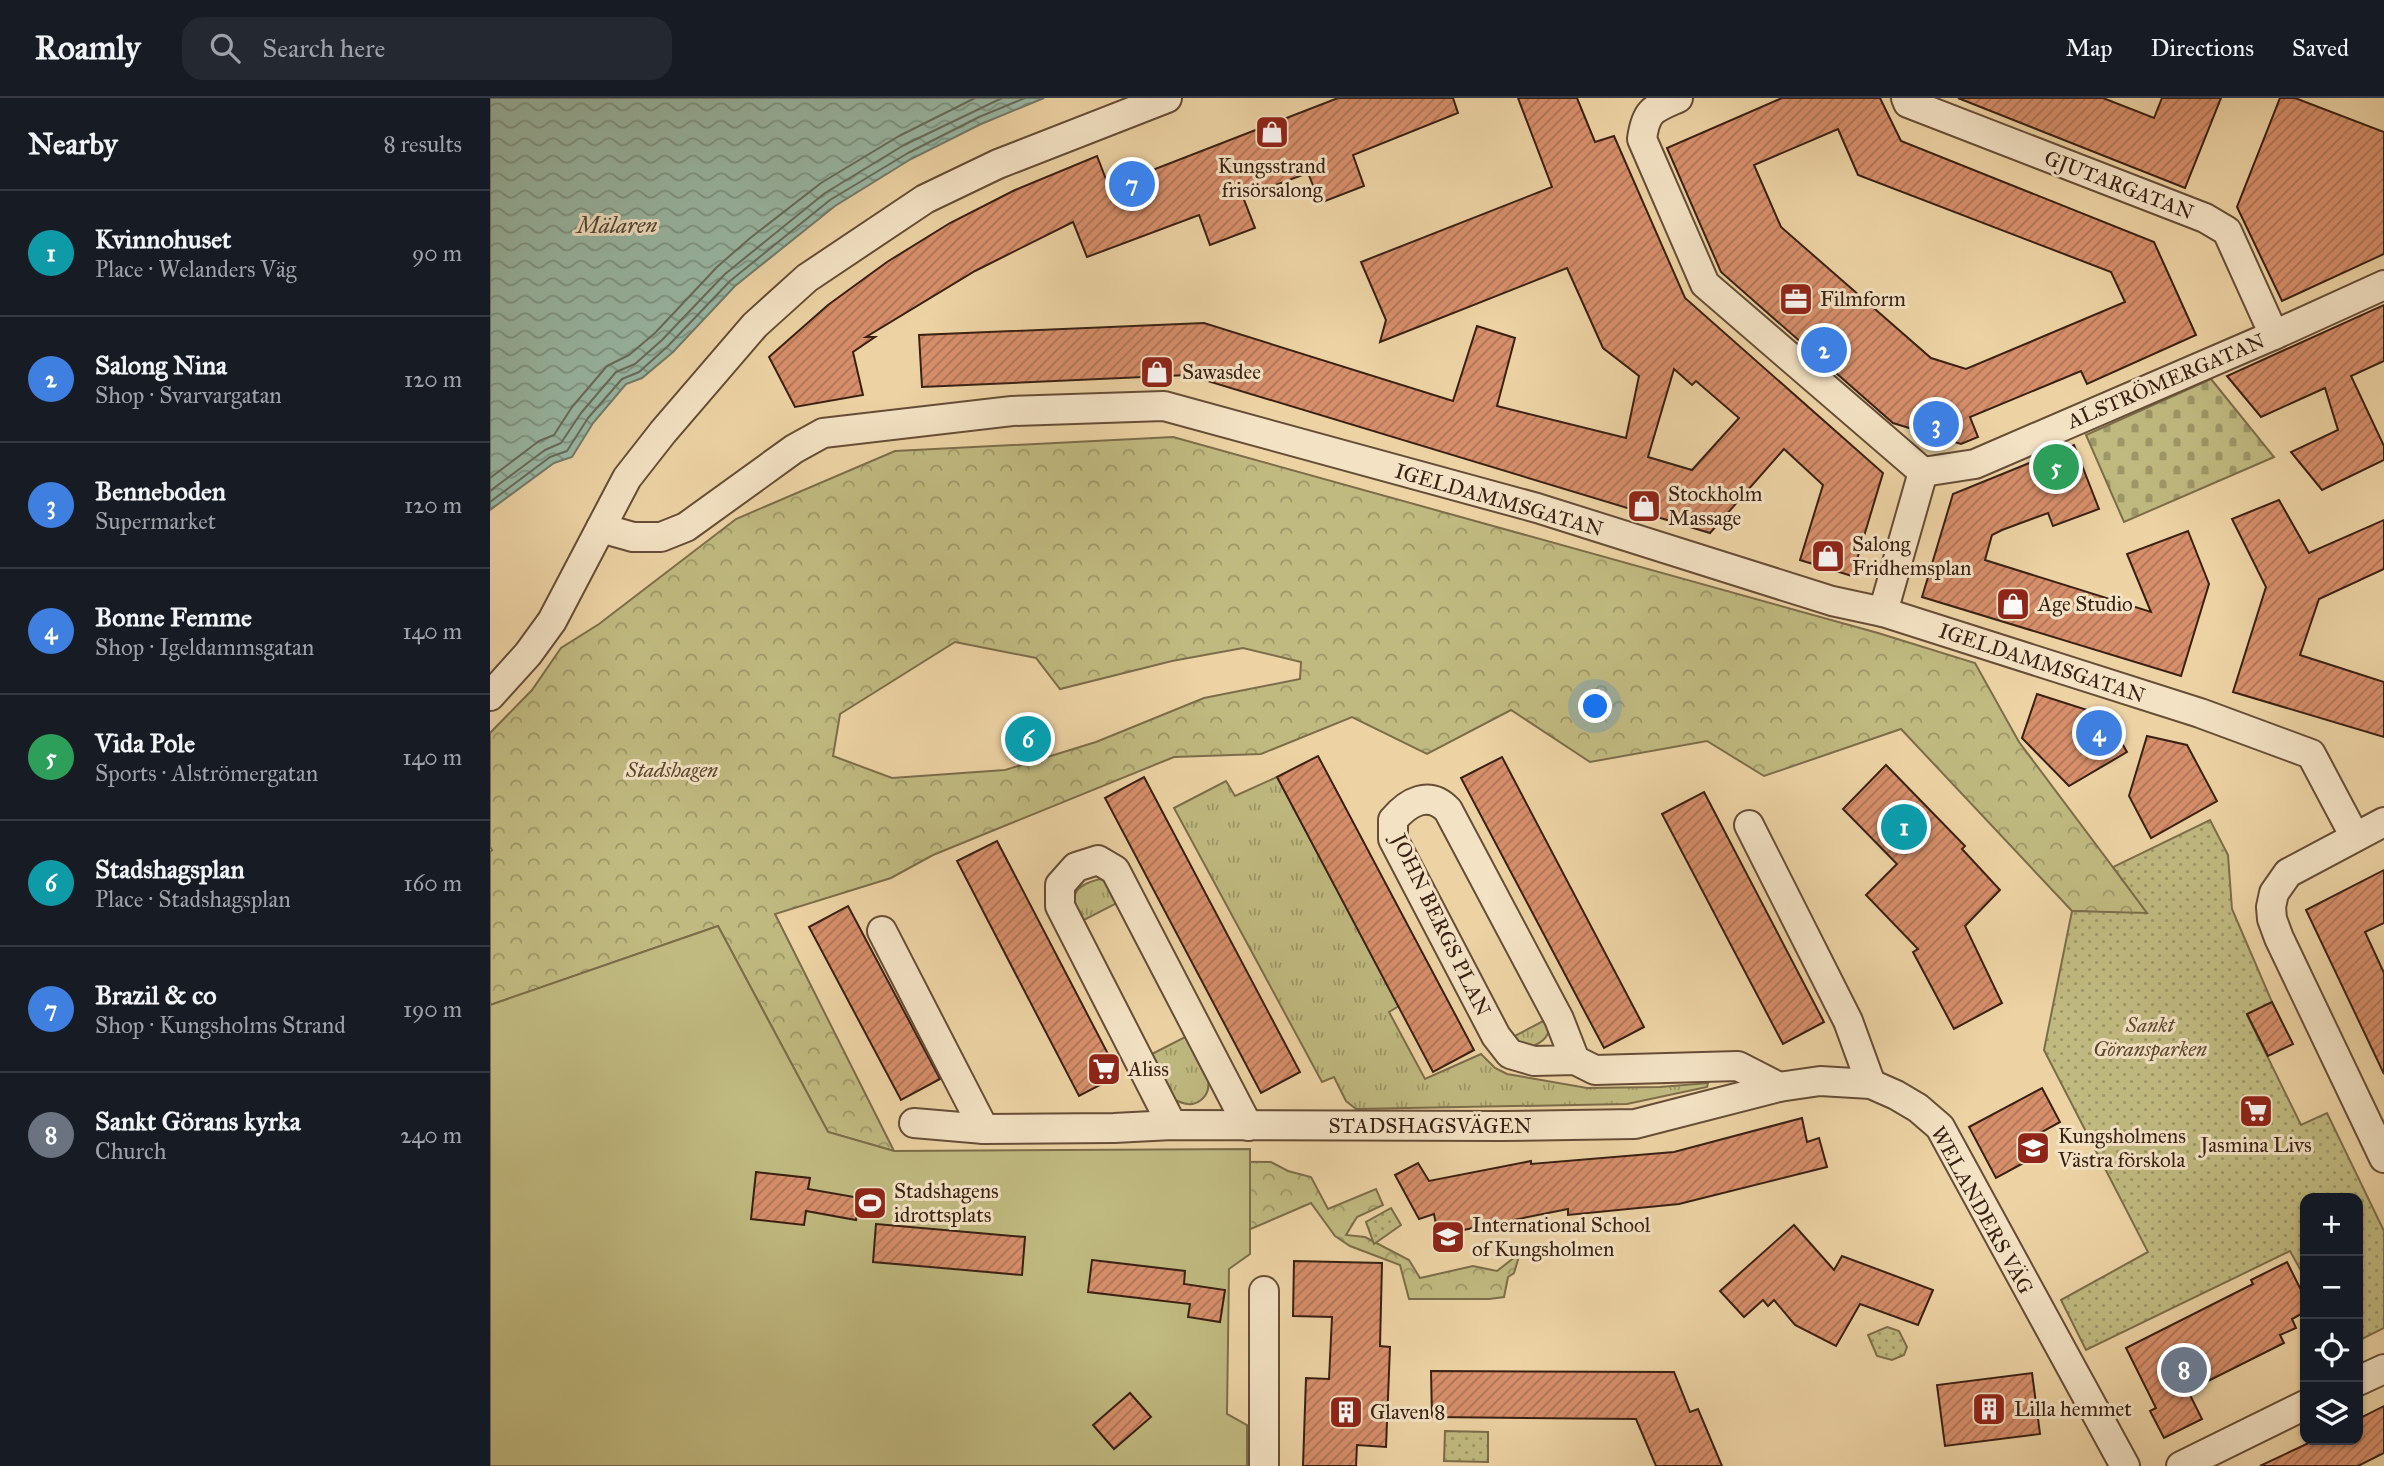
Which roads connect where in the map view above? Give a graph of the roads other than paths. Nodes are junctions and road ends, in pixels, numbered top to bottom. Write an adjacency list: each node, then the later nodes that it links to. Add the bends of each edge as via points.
1 (1167, 98): 7 (street, via 998,164 925,199 807,278 755,324 663,432 627,478)
2 (1678, 98): 6 (street, via 1657,107 1645,120 1643,139 1705,284)
3 (1906, 98): 5 (street, GJUTARGATAN, via 1908,103 2205,218 2227,231)
4 (2384, 285): 5 (street, ALSTRÖMERGATAN)
5 (2274, 335): 6 (street, ALSTRÖMERGATAN, via 1975,464)
6 (1923, 472): 8 (street)
7 (601, 528): 8 (street, IGELDAMMSGATAN, via 633,537 661,537 686,527 823,433 1012,411 1164,406 1537,508 1832,601); 9 (street, via 552,621)
8 (1883, 612): 12 (street, IGELDAMMSGATAN, via 2200,713 2312,754)
9 (490, 696)
10 (2384, 822): 12 (street)
11 (1749, 825): 15 (street, via 1849,1021)
12 (2355, 837): 21 (street, via 2288,873 2274,893 2272,919)
13 (882, 931): 20 (street)
14 (1575, 1060): 14 (street, JOHN BERGS PLAN, via 1559,1019 1448,810 1432,800 1410,803 1393,820 1393,839 1496,1036 1510,1054 1534,1061); 16 (street, JOHN BERGS PLAN, via 1595,1070 1738,1066)
15 (1871, 1084): 16 (street, STADSHAGSVÄGEN, via 1820,1081); 27 (street, WELANDERS VÄG, via 1918,1108 1940,1127)
16 (1779, 1087): 19 (street, STADSHAGSVÄGEN, via 1635,1124)
17 (914, 1123): 20 (street, STADSHAGSVÄGEN)
18 (1172, 1125): 19 (street, STADSHAGSVÄGEN); 19 (street, via 1059,906 1060,885 1076,867 1098,860 1115,870); 20 (street, STADSHAGSVÄGEN)
19 (1248, 1126)
20 (984, 1129)
21 (2384, 1158)
22 (1264, 1291): 26 (street)
23 (2384, 1369): 24 (street)
24 (2363, 1379)
25 (2300, 1407): 28 (street)
26 (1264, 1466)
27 (2124, 1466)
28 (2181, 1466)

